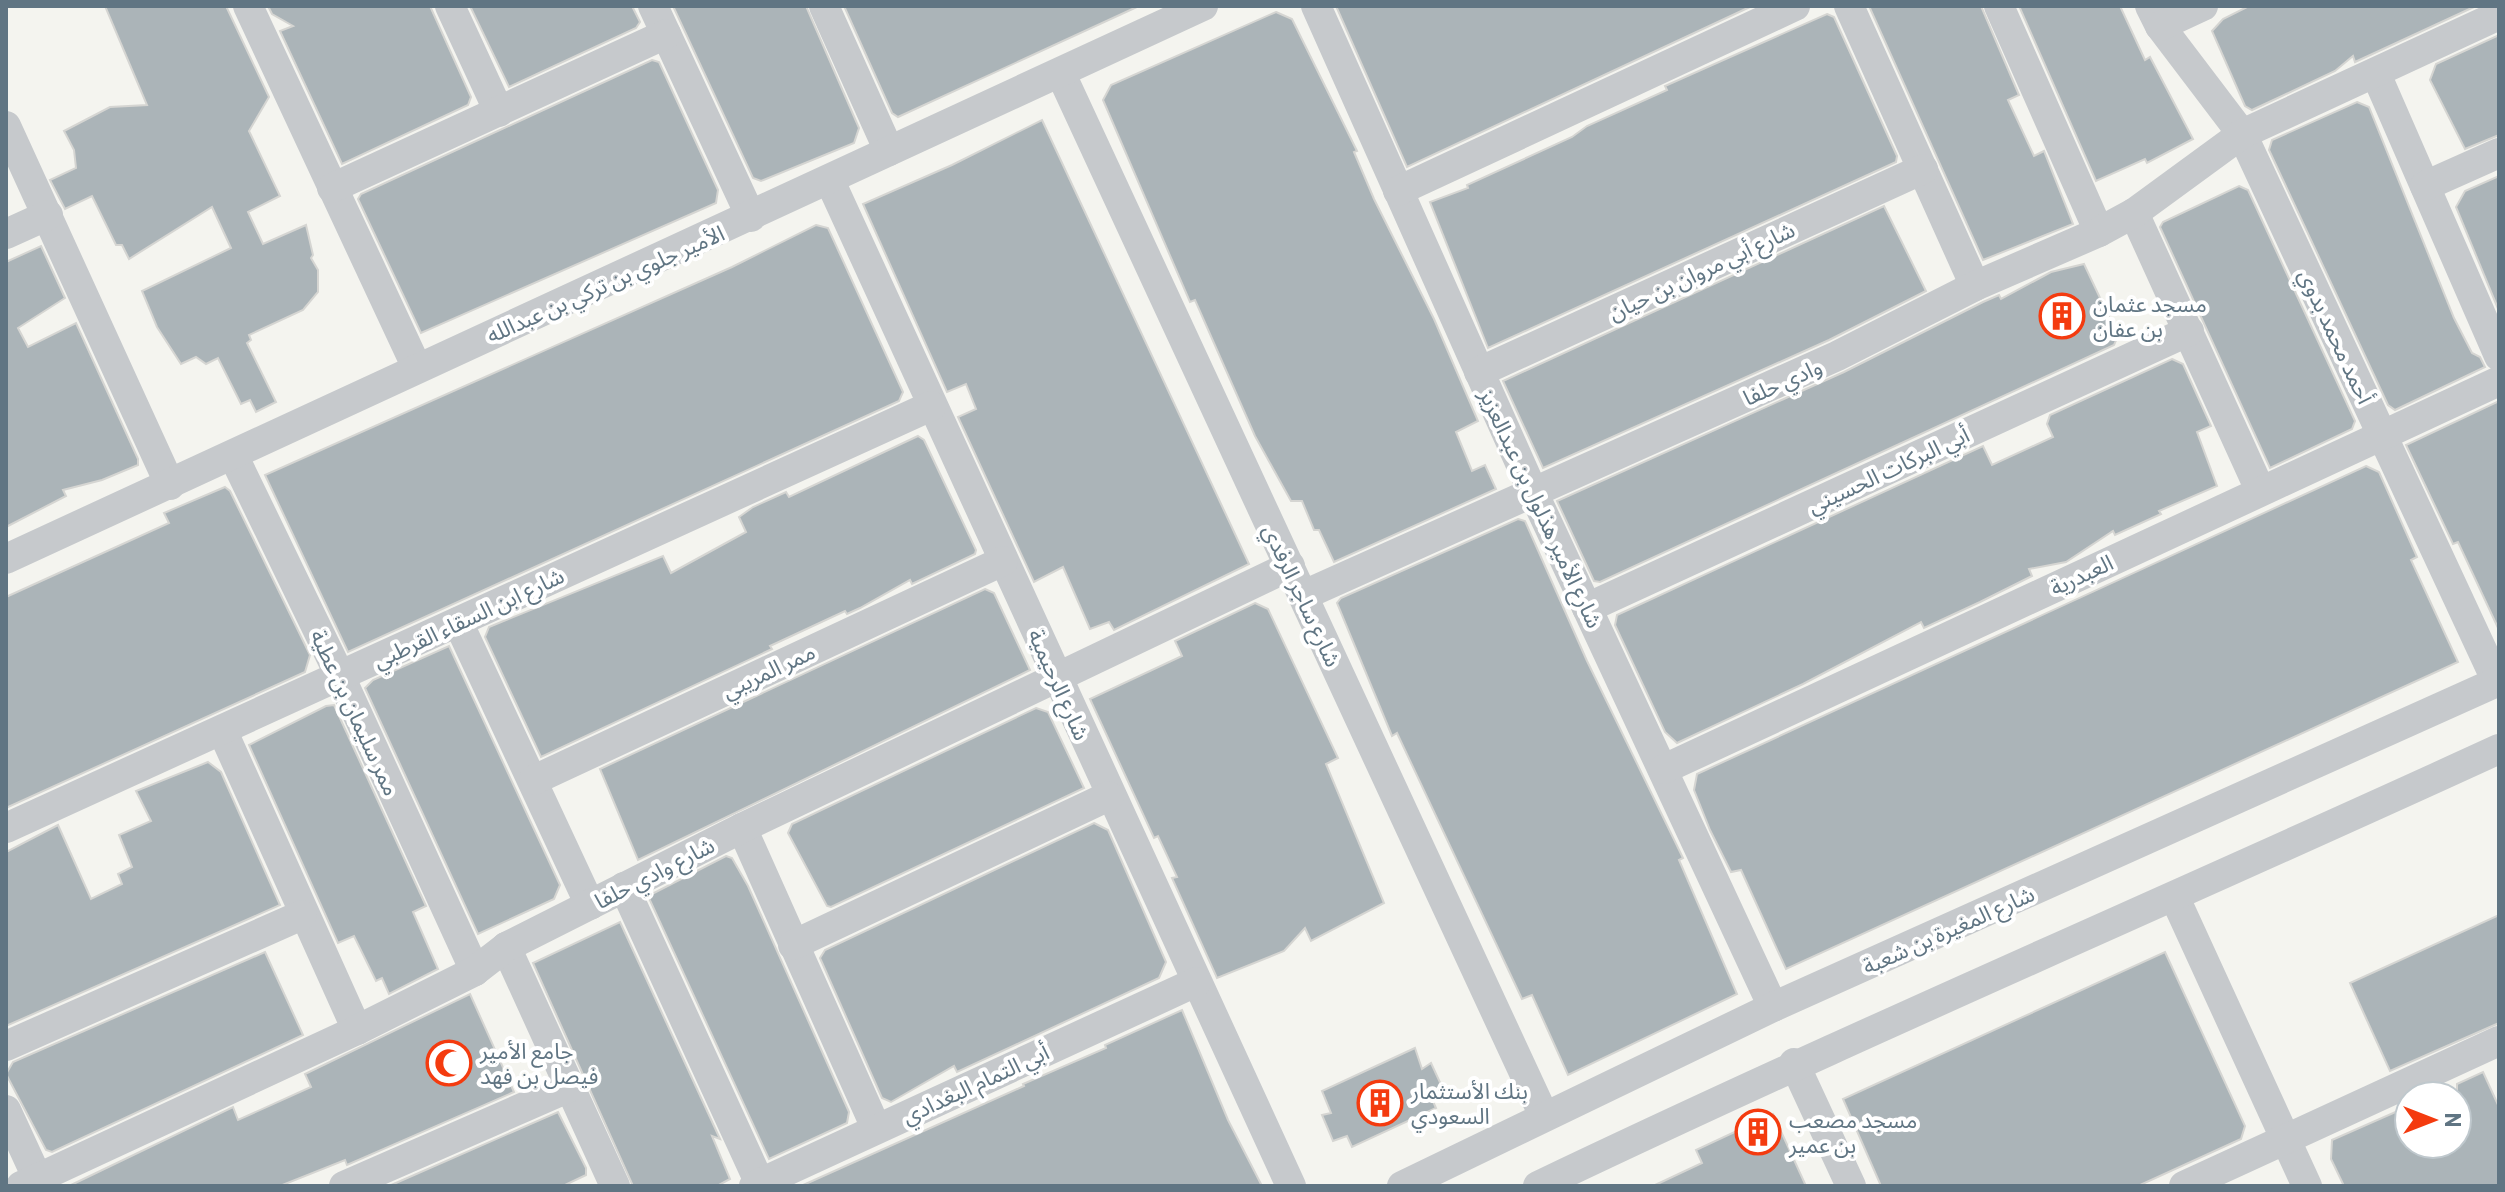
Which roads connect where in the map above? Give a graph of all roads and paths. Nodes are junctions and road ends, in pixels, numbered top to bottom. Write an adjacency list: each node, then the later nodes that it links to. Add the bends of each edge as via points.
1 (248, 6): 24 (street)
2 (450, 6): 16 (street)
3 (653, 6): 13 (street)
4 (824, 6): 19 (street)
5 (1203, 6): 14 (street, الأمير جلوي بن تركي بن عبدالله)
6 (1316, 6): 25 (street, شارع الأمير هذلول بن عبدالعزيز)
7 (1795, 6): 25 (street)
8 (1849, 6): 21 (street)
9 (1999, 6): 29 (street)
10 (2203, 6): 12 (street)
11 (2499, 15): 15 (street, وادي حلفا)
12 (2155, 16): 18 (street, أحمد محمد بدوي)
13 (666, 34): 16 (street); 28 (street)
14 (1061, 74): 19 (street, الأمير جلوي بن تركي بن عبدالله); 45 (street, شارع ساجر الرفدي)
15 (2376, 74): 18 (street, وادي حلفا); 23 (street)
16 (499, 112): 24 (street)
17 (6, 126): 27 (street)
18 (2242, 134): 26 (street, وادي حلفا); 38 (street, أحمد محمد بدوي)
19 (889, 151): 22 (street, الأمير جلوي بن تركي بن عبدالله)
20 (2499, 153): 23 (street)
21 (1923, 169): 31 (street); 35 (street, شارع أبي مروان بن حيان)
22 (830, 181): 28 (street, الأمير جلوي بن تركي بن عبدالله); 37 (street, شارع الرحيمية)
23 (2425, 186): 33 (street)
24 (332, 188): 34 (street)
25 (1398, 191): 35 (street, شارع الأمير هذلول بن عبدالعزيز)
26 (2134, 213): 29 (street, وادي حلفا); 32 (street)
27 (48, 215): 30 (street); 40 (street)
28 (751, 217): 34 (street, الأمير جلوي بن تركي بن عبدالله)
29 (2099, 232): 31 (street, وادي حلفا)
30 (6, 234)
31 (1975, 286): 42 (street, وادي حلفا, via 1837,356)
32 (2189, 331): 41 (street); 47 (street, أبي البركات الحسيني)
33 (2499, 356)
34 (417, 368): 39 (street, الأمير جلوي بن تركي بن عبدالله)
35 (1479, 372): 42 (street, شارع الأمير هذلول بن عبدالعزيز)
36 (2499, 381): 38 (street, العبدرية)
37 (931, 406): 44 (street, شارع الرحيمية); 48 (street, شارع ابن السقاء القرطبي)
38 (2383, 436): 41 (street, العبدرية); 51 (street, أحمد محمد بدوي)
39 (233, 455): 40 (street, الأمير جلوي بن تركي بن عبدالله); 49 (street, ممر سليمان بن عطية)
40 (170, 485): 43 (street, الأمير جلوي بن تركي بن عبدالله)
41 (2260, 490): 54 (street, العبدرية)
42 (1533, 492): 46 (street, وادي حلفا); 47 (street, شارع الأمير هذلول بن عبدالعزيز)
43 (6, 559)
44 (1003, 561): 50 (street, شارع الرحيمية); 55 (street, ممر المريبي)
45 (1290, 566): 46 (street, شارع ساجر الرفدي); 50 (street, شارع وادي حلفا)
46 (1304, 595): 74 (street, شارع ساجر الرفدي)
47 (1587, 608): 54 (street, شارع الأمير هذلول بن عبدالعزيز)
48 (458, 622): 49 (street, شارع ابن السقاء القرطبي); 55 (street)
49 (340, 676): 52 (street, شارع ابن السقاء القرطبي); 65 (street, ممر سليمان بن عطية)
50 (1058, 677): 56 (street, شارع الرحيمية); 58 (street, شارع وادي حلفا)
51 (2498, 682): 67 (street, شارع المغيرة بن شعبة)
52 (223, 732): 57 (street, شارع ابن السقاء القرطبي); 62 (street)
53 (2499, 749): 60 (street)
54 (1664, 769): 67 (street, شارع الأمير هذلول بن عبدالعزيز)
55 (534, 780): 61 (street)
56 (1109, 796): 63 (street); 66 (street, شارع الرحيمية)
57 (6, 828)
58 (742, 828): 59 (street, شارع وادي حلفا); 63 (street)
59 (624, 887): 61 (street, شارع وادي حلفا); 78 (street)
60 (2175, 898): 71 (street); 76 (street)
61 (590, 905): 64 (street, شارع وادي حلفا)
62 (302, 915): 68 (street); 69 (street)
63 (793, 945): 75 (street)
64 (506, 947): 65 (street, شارع وادي حلفا); 72 (street)
65 (475, 971): 68 (street, شارع وادي حلفا)
66 (1196, 982): 75 (street, أبي التمام البغدادي); 81 (street, شارع الرحيمية)
67 (1773, 1007): 74 (street, شارع المغيرة بن شعبة)
68 (357, 1030): 77 (street, شارع وادي حلفا)
69 (6, 1046)
70 (2497, 1047): 76 (street)
71 (1794, 1063): 83 (street); 84 (street)
72 (570, 1087): 79 (street); 80 (street)
73 (6, 1110): 77 (street)
74 (1544, 1116): 82 (street, شارع المغيرة بن شعبة)
75 (876, 1128): 78 (street, أبي التمام البغدادي)
76 (2285, 1140): 85 (street); 86 (street)
77 (34, 1183)
78 (758, 1185)
79 (344, 1186)
80 (615, 1186)
81 (1291, 1186)
82 (1402, 1186)
83 (1538, 1186)
84 (1851, 1186)
85 (2184, 1186)
86 (2307, 1186)

